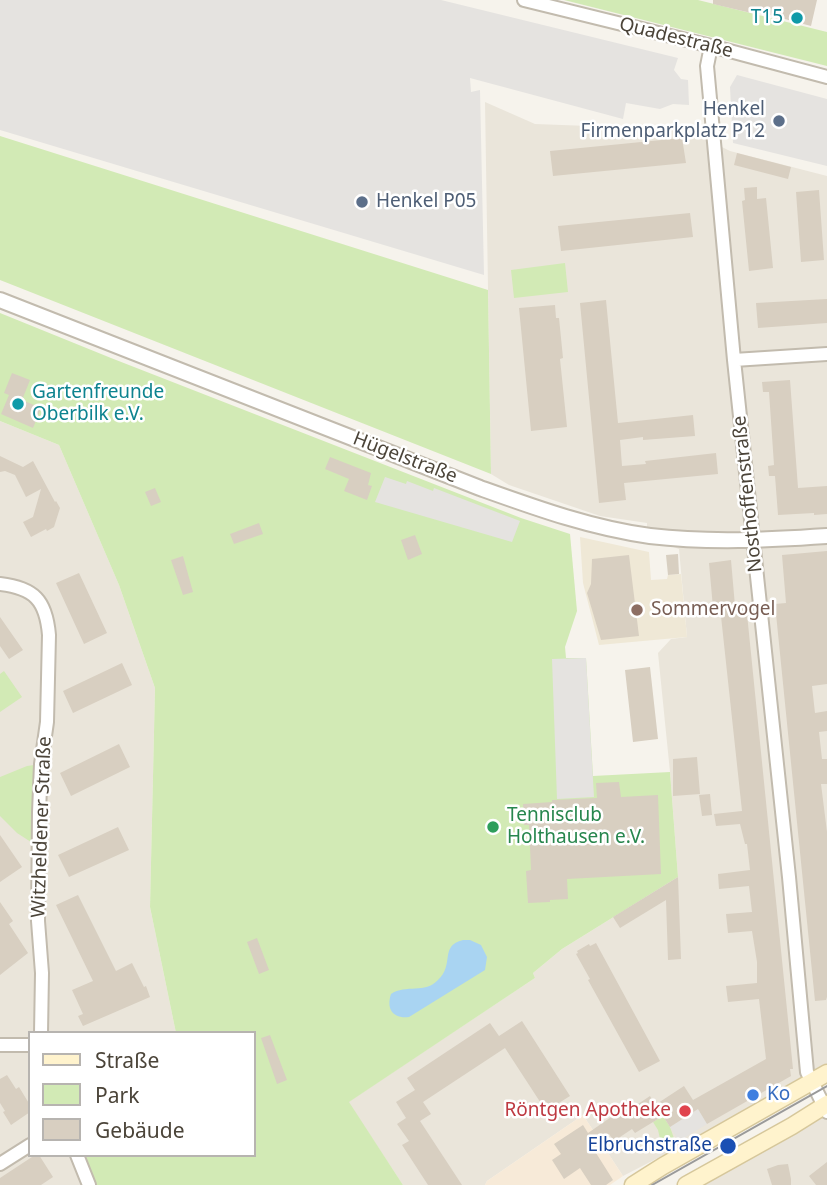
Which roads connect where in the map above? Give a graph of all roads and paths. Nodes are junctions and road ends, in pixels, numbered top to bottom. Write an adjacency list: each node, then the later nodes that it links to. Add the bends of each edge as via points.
1 (524, 0): 2 (street, Quadestraße)
2 (711, 46): 3 (street, Quadestraße); 6 (street, Nosthoffenstraße, via 707,66)
3 (827, 77)
4 (0, 300): 8 (street, Hügelstraße, via 545,512 648,536)
5 (827, 354): 6 (street)
6 (734, 360): 8 (street, Nosthoffenstraße)
7 (827, 536): 8 (street, Hügelstraße)
8 (753, 540): 14 (street, Nosthoffenstraße, via 807,1072)
9 (0, 584): 10 (street, Witzheldener Straße, via 36,597 48,621 47,722 39,812)
10 (41, 1031)
11 (0, 1045): 12 (street)
12 (28, 1045)
13 (827, 1073): 14 (main road)
14 (812, 1082): 15 (street, Nosthoffenstraße); 20 (main road)
15 (826, 1107): 21 (main road)
16 (28, 1146): 18 (street)
17 (78, 1157): 19 (street)
18 (0, 1164)
19 (89, 1185)
20 (633, 1185)
21 (686, 1185)

